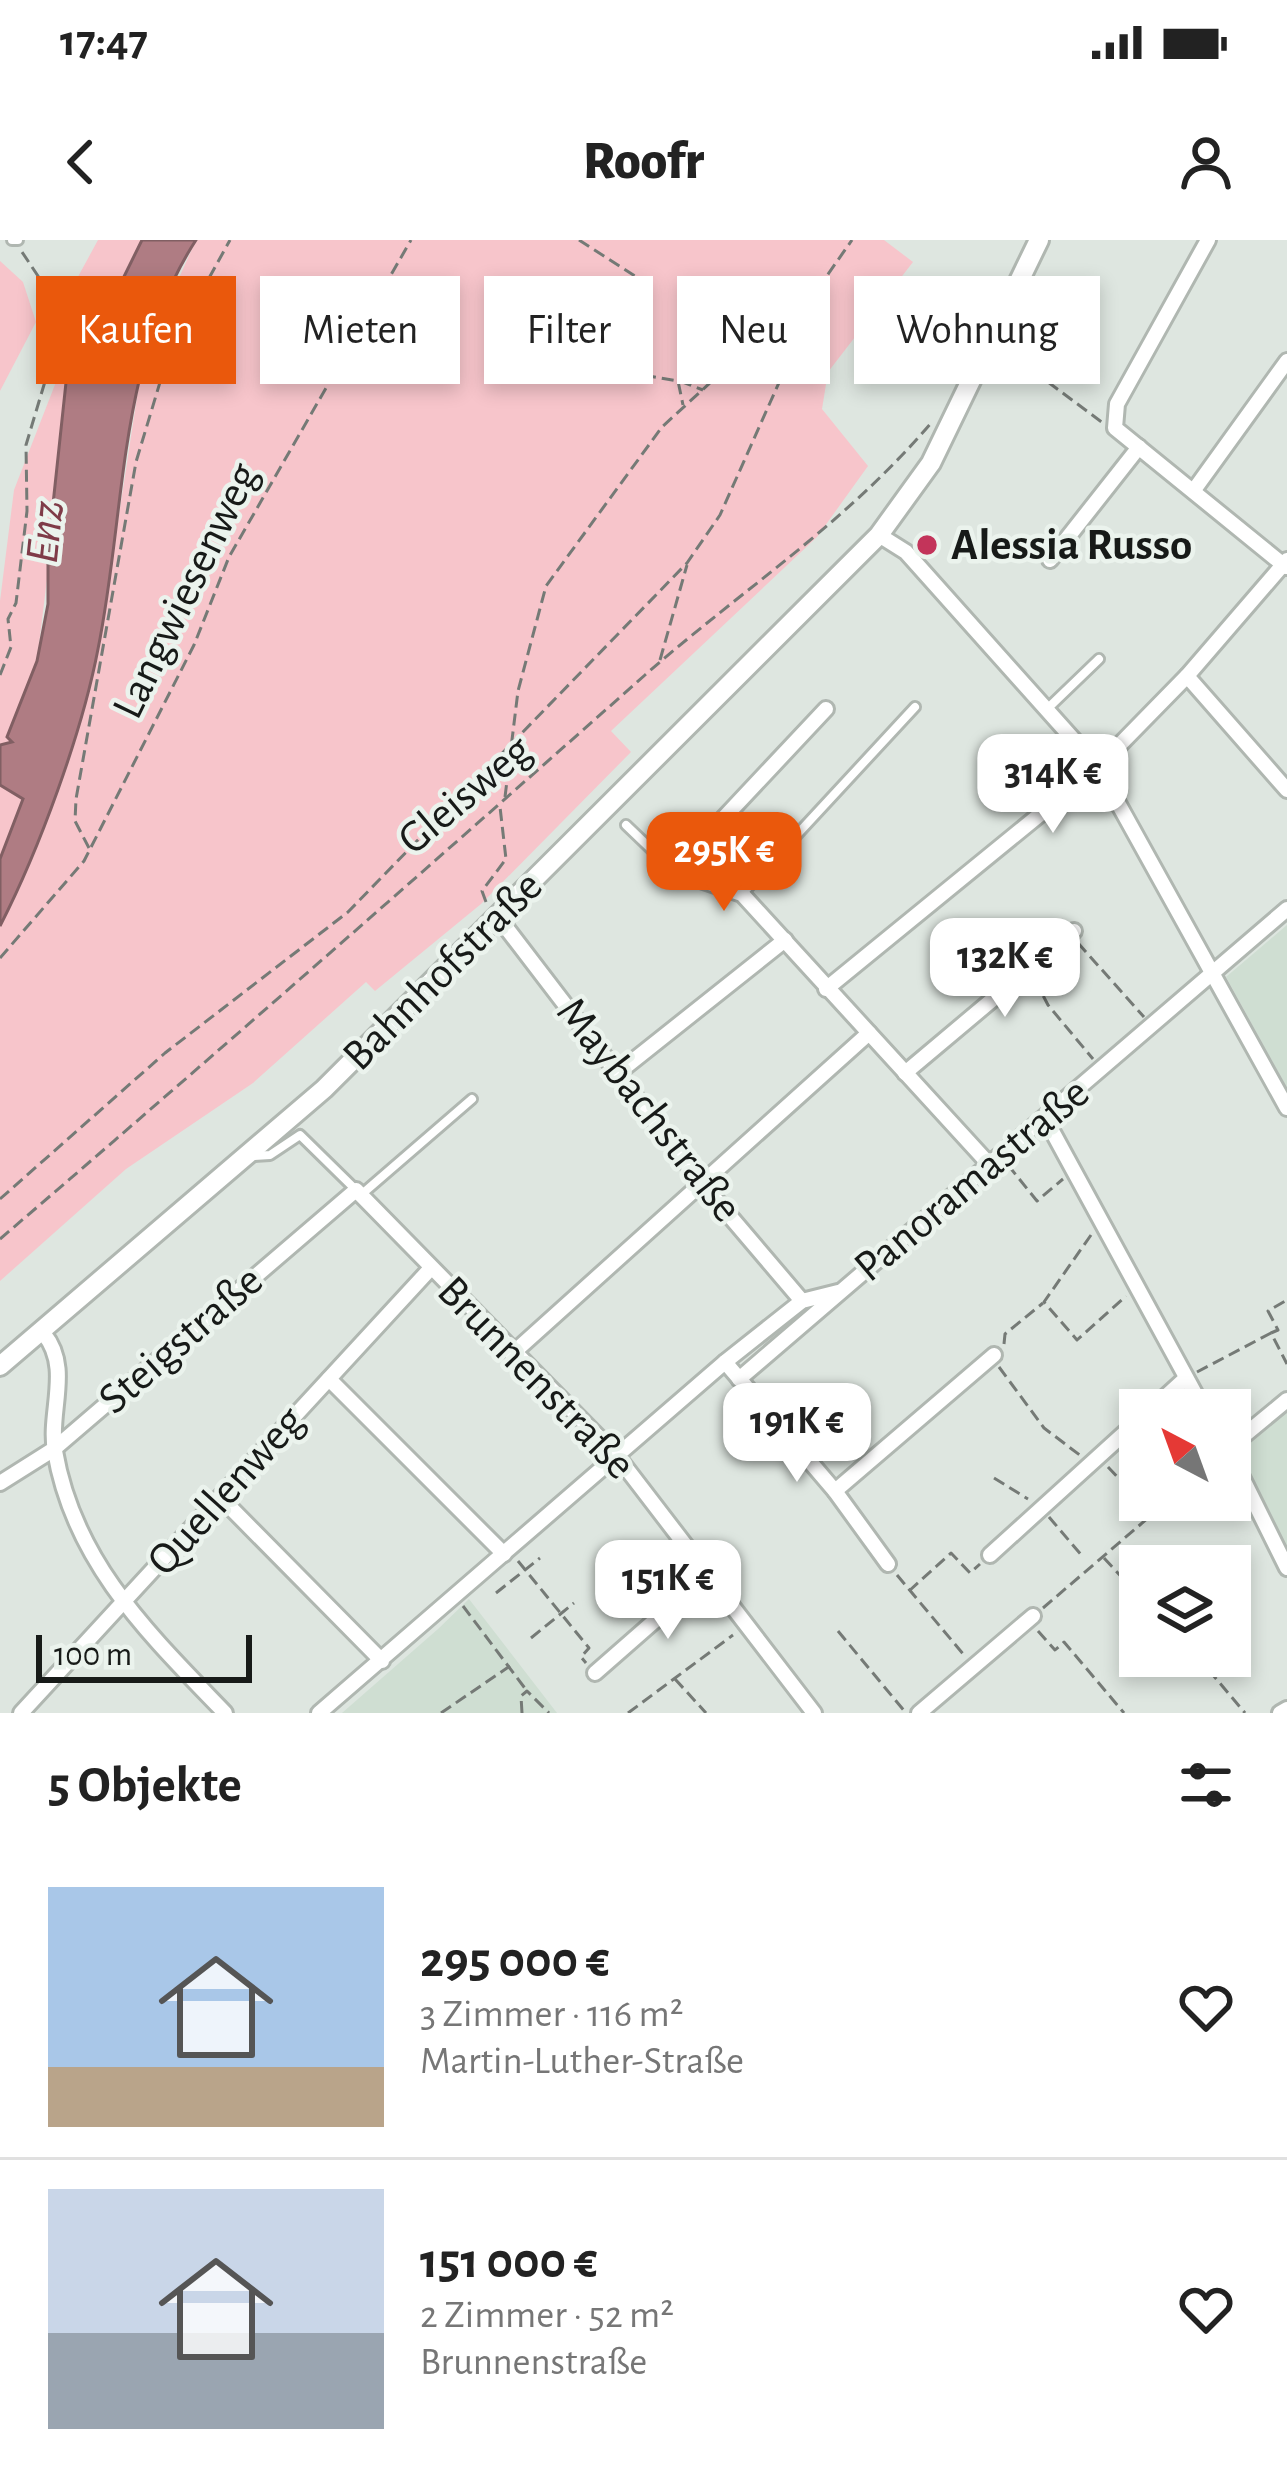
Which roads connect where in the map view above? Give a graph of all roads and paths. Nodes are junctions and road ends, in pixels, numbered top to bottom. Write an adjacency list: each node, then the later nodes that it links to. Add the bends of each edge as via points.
1 (230, 240): 40 (path, via 170,350 136,462 75,810)
2 (411, 240): 40 (path, Langwiesenweg, via 229,557 194,645)
3 (579, 240): 11 (path, via 650,285 628,338 632,362 643,375)
4 (852, 240): 8 (path)
5 (1039, 240): 9 (street, Bahnhofstraße)
6 (1208, 240): 21 (street, via 1117,404)
7 (15, 241): 30 (path, via 60,309 26,446 27,511 8,620 11,646)
8 (827, 276)
9 (1023, 276)
10 (1287, 361): 23 (street)
11 (677, 381)
12 (679, 384): 19 (path)
13 (687, 384): 18 (path)
14 (710, 384): 18 (path)
15 (778, 384): 26 (path, via 720,515)
16 (971, 384): 24 (street, Bahnhofstraße, via 931,463)
17 (1053, 384): 21 (path)
18 (704, 390): 19 (path)
19 (683, 407): 35 (path, via 546,586 518,691)
20 (933, 422): 29 (path, Gleisweg, via 835,525)
21 (1115, 428): 22 (street)
22 (1139, 447): 23 (street); 25 (street)
23 (1194, 490): 27 (street)
24 (879, 536): 34 (street, via 906,552); 44 (street, Bahnhofstraße)
25 (1050, 560)
26 (687, 563): 29 (path); 35 (path)
27 (1286, 564): 31 (street)
28 (1099, 658): 34 (lane)
29 (660, 662): 38 (path, Gleisweg)
30 (0, 675)
31 (1187, 676): 36 (street); 37 (street)
32 (915, 707): 42 (lane)
33 (826, 710): 41 (street)
34 (1046, 710): 36 (street)
35 (514, 746): 38 (path); 64 (path, via 347,912 165,1053)
36 (1098, 767): 49 (street); 50 (street)
37 (1287, 790)
38 (502, 802): 44 (path, via 506,859 482,891); 66 (path, Gleisweg)
39 (626, 825): 41 (lane)
40 (90, 849): 47 (path, Langwiesenweg)
41 (674, 871): 42 (street)
42 (742, 894): 46 (street)
43 (1287, 909): 49 (street, Panoramastraße)
44 (498, 917): 54 (street, Maybachstraße); 59 (street, Bahnhofstraße)
45 (1072, 933): 48 (street); 51 (path)
46 (785, 940): 50 (street); 54 (street)
47 (0, 958)
48 (1028, 967): 53 (path); 55 (street)
49 (1212, 976): 51 (street, Panoramastraße); 57 (street)
50 (826, 989): 52 (street)
51 (1153, 1027): 53 (street, Panoramastraße)
52 (869, 1033): 55 (street); 62 (street)
53 (1102, 1070): 58 (street, Panoramastraße)
54 (619, 1072): 62 (street, Maybachstraße)
55 (905, 1073): 60 (street)
56 (472, 1099): 63 (lane)
57 (1287, 1108)
58 (1045, 1118): 60 (street, Panoramastraße); 61 (street)
59 (246, 1156): 63 (lane, via 270,1155 300,1135); 73 (street, Bahnhofstraße)
60 (994, 1158): 61 (path, via 1037,1201); 69 (street, Panoramastraße)
61 (1073, 1170): 65 (street)
62 (700, 1181): 71 (street, Maybachstraße); 75 (street)
63 (359, 1192): 67 (street, Brunnenstraße); 88 (street, Steigstraße)
64 (0, 1198)
65 (1103, 1219): 68 (street); 72 (path)
66 (0, 1239)
67 (431, 1268): 75 (street, Brunnenstraße); 80 (street, Quellenweg)
68 (1138, 1286): 72 (path, via 1077,1340); 82 (street)
69 (842, 1291): 71 (street, Panoramastraße); 81 (street, Panoramastraße)
70 (1287, 1300): 74 (path, via 1268,1311 1278,1330)
71 (802, 1301): 77 (street, Panoramastraße)
72 (1044, 1301): 76 (path, via 1005,1334)
73 (44, 1334): 79 (street, Bahnhofstraße); 88 (street, via 60,1379)
74 (1271, 1334): 78 (path); 82 (path)
75 (512, 1354): 89 (street, Brunnenstraße)
76 (994, 1355): 90 (path, via 1044,1428); 94 (street)
77 (725, 1362): 81 (street); 89 (street, Panoramastraße)
78 (1287, 1364)
79 (0, 1366)
80 (329, 1378): 96 (street, Quellenweg); 99 (street)
81 (739, 1379): 94 (street)
82 (1185, 1379): 83 (street); 84 (street)
83 (1174, 1389)
84 (1191, 1389)
85 (1287, 1400): 86 (street)
86 (1251, 1432)
87 (1119, 1438): 90 (street)
88 (54, 1449): 93 (street, Steigstraße); 113 (street, via 97,1569)
89 (617, 1456): 99 (street, Panoramastraße); 107 (street, Brunnenstraße)
90 (1095, 1460): 92 (path); 97 (street)
91 (994, 1478): 97 (path)
92 (1119, 1482)
93 (0, 1483)
94 (835, 1491): 104 (street)
95 (1251, 1493): 105 (street)
96 (222, 1498): 113 (street, Quellenweg); 119 (street)
97 (1041, 1507): 100 (street); 101 (path)
98 (1145, 1521): 102 (path)
99 (506, 1553): 106 (path); 111 (street, Panoramastraße)
100 (990, 1555): 109 (path, via 970,1573 951,1553)
101 (1083, 1557)
102 (1103, 1557): 108 (path); 115 (path)
103 (540, 1558): 106 (path)
104 (888, 1564): 109 (path)
105 (1287, 1568)
106 (526, 1569): 110 (path); 114 (path)
107 (708, 1574): 116 (street, Brunnenstraße); 122 (street)
108 (1119, 1574)
109 (909, 1591): 121 (path)
110 (496, 1593)
111 (453, 1596): 119 (street, Panoramastraße); 120 (path)
112 (574, 1603): 114 (path)
113 (122, 1605): 126 (street, Quellenweg); 127 (street)
114 (562, 1612): 118 (path); 122 (path, via 590,1648 581,1657)
115 (1031, 1618): 121 (street); 137 (path, via 1055,1650 1064,1642)
116 (747, 1625): 124 (path); 134 (street, Brunnenstraße)
117 (838, 1631): 135 (path)
118 (531, 1638)
119 (382, 1661): 128 (street, Panoramastraße)
120 (512, 1665): 125 (path); 129 (path)
121 (974, 1666): 136 (street)
122 (595, 1673)
123 (1214, 1677): 138 (path)
124 (674, 1678): 132 (path); 133 (path)
125 (527, 1690): 130 (path); 131 (path)
126 (21, 1713)
127 (225, 1713)
128 (319, 1713)
129 (441, 1713)
130 (522, 1713)
131 (549, 1713)
132 (628, 1713)
133 (706, 1713)
134 (814, 1713)
135 (906, 1713)
136 (919, 1713)
137 (1124, 1713)
138 (1244, 1713)

